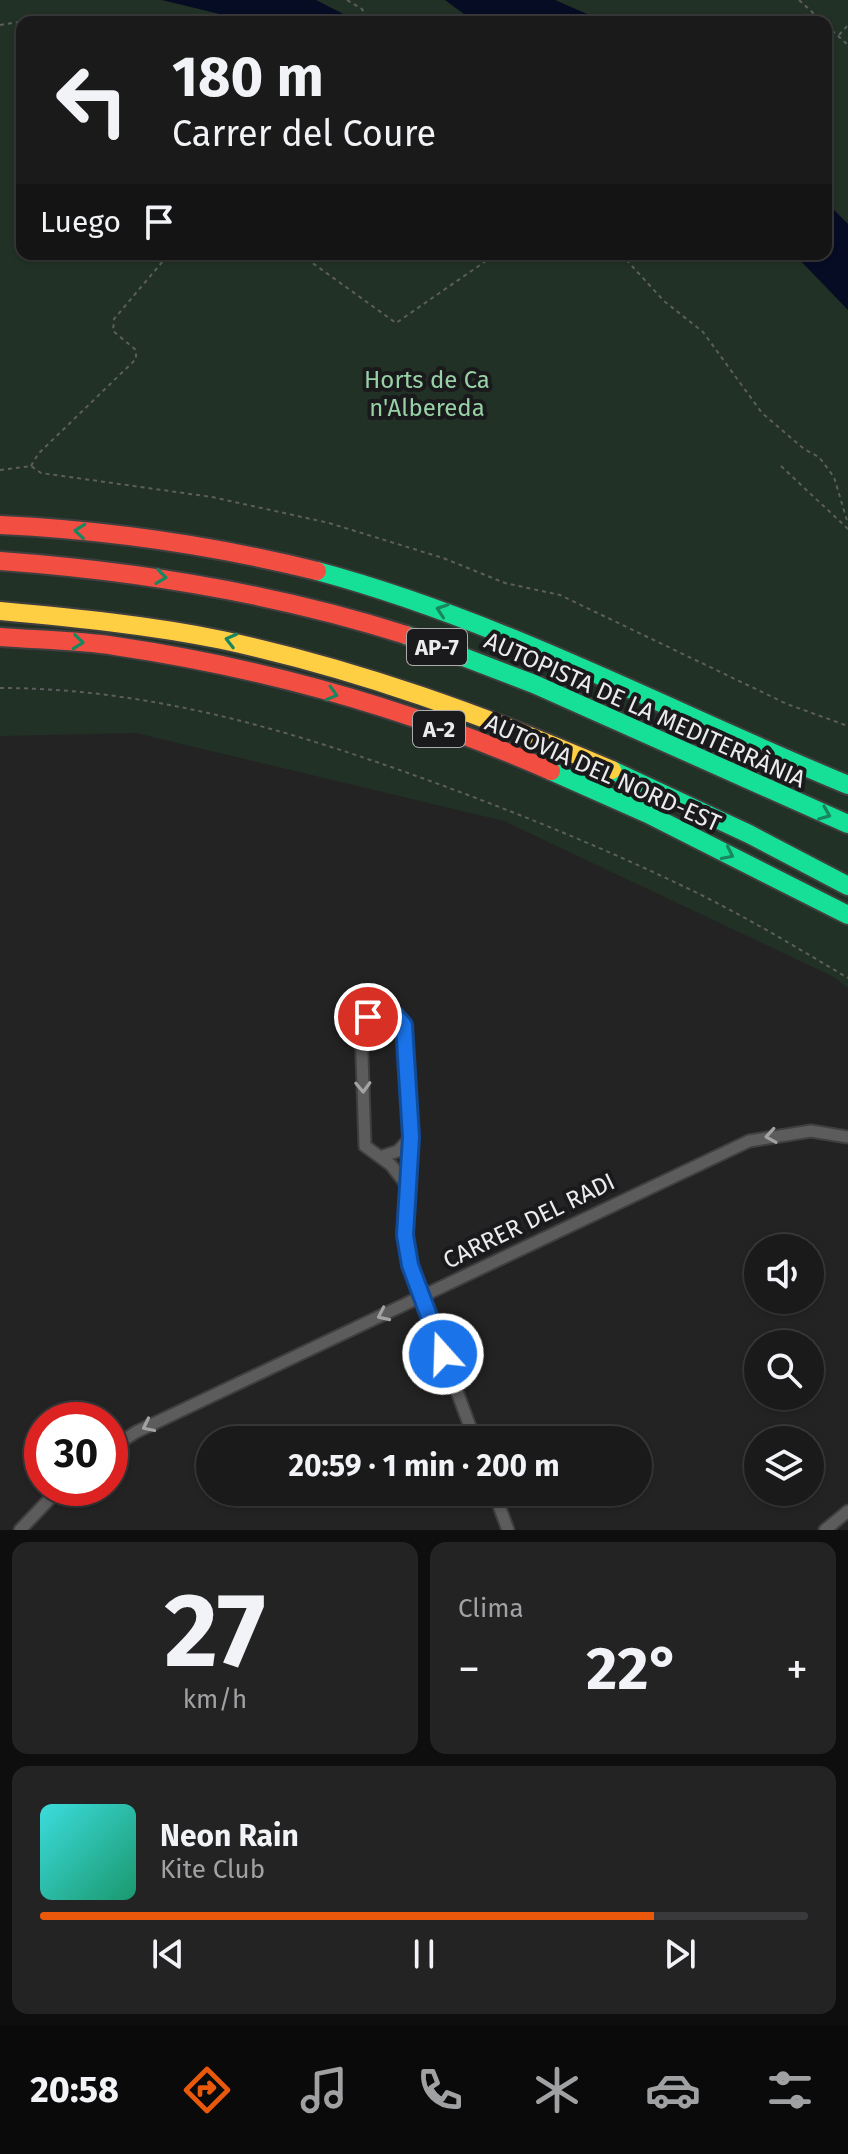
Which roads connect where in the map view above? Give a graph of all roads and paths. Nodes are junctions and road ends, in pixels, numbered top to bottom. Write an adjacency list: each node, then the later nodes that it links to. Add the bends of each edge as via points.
1 (347, 0): 3 (path)
2 (799, 0): 4 (path)
3 (365, 16)
4 (817, 16)
5 (848, 25): 7 (path)
6 (832, 30): 7 (path)
7 (838, 36): 8 (path)
8 (848, 45)
9 (164, 260): 13 (path, via 114,319 113,331 136,350 136,359)
10 (308, 260): 11 (path, via 396,323)
11 (487, 260)
12 (626, 260): 17 (path, via 664,301 703,332 762,413 819,457 834,477)
13 (31, 466): 15 (path); 22 (path, via 41,473 212,497 329,523 505,583 560,595 787,704)
14 (781, 466): 17 (path)
15 (0, 470)
16 (0, 525): 23 (highway, AUTOPISTA DE LA MEDITERRÀNIA / AP-7, one-way to 16, via 566,659 411,600 296,567 192,546)
17 (848, 526)
18 (0, 561): 24 (highway, AUTOPISTA DE LA MEDITERRÀNIA / AP-7, one-way to 24, via 192,581 392,631 527,681)
19 (0, 611): 25 (highway, AUTOVIA DEL NORD-EST / A-2, one-way to 19, via 637,781 463,711 331,667 206,634)
20 (0, 637): 26 (highway, AUTOVIA DEL NORD-EST / A-2, one-way to 26, via 195,659 376,707 623,802)
21 (0, 688): 27 (path, via 128,696 255,723 360,755 490,802 689,889)
22 (848, 726)
23 (848, 785)
24 (848, 824)
25 (848, 886)
26 (848, 915)
27 (848, 978)
28 (411, 1137): 30 (street, via 398,1151); 30 (street, one-way to 30, via 404,1025 395,1015 378,1012 361,1026 365,1146); 31 (street)
29 (848, 1137): 32 (street, CARRER DEL RADI, one-way to 32, via 811,1131 749,1141)
30 (380, 1157): 31 (street)
31 (406, 1184): 32 (street, via 405,1235)
32 (422, 1297): 33 (street); 34 (street, CARRER DEL RADI, one-way to 34)
33 (470, 1426)
34 (128, 1437)
35 (43, 1506): 38 (street)
36 (499, 1506): 39 (street)
37 (848, 1511): 40 (street)
38 (20, 1530)
39 (508, 1530)
40 (825, 1530)

